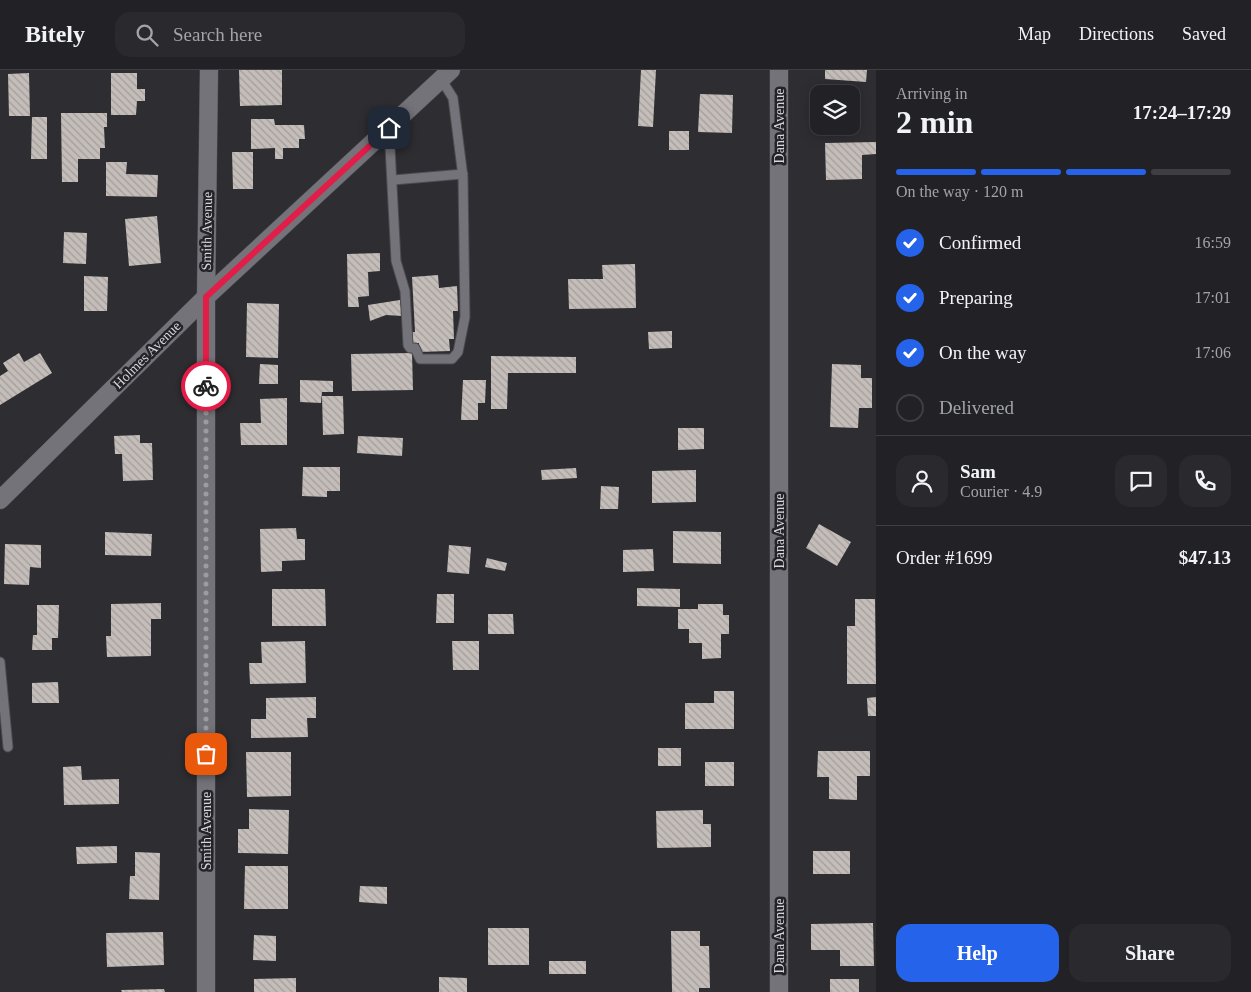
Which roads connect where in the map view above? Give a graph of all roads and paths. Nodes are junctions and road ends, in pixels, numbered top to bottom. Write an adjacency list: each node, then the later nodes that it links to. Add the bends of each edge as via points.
1 (209, 70): 7 (street, Smith Avenue)
2 (779, 70): 12 (street, Dana Avenue)
3 (446, 74): 4 (street, Holmes Avenue); 5 (lane, via 453,98)
4 (389, 128): 6 (lane); 7 (street, Holmes Avenue)
5 (463, 174): 6 (lane); 6 (lane, via 465,317 458,352 452,359 420,359 416,348 408,345 405,291 396,261)
6 (393, 180)
7 (206, 297): 8 (street, Holmes Avenue); 11 (street, Smith Avenue)
8 (0, 500)
9 (0, 662): 10 (lane)
10 (8, 747)
11 (206, 992)
12 (779, 992)

